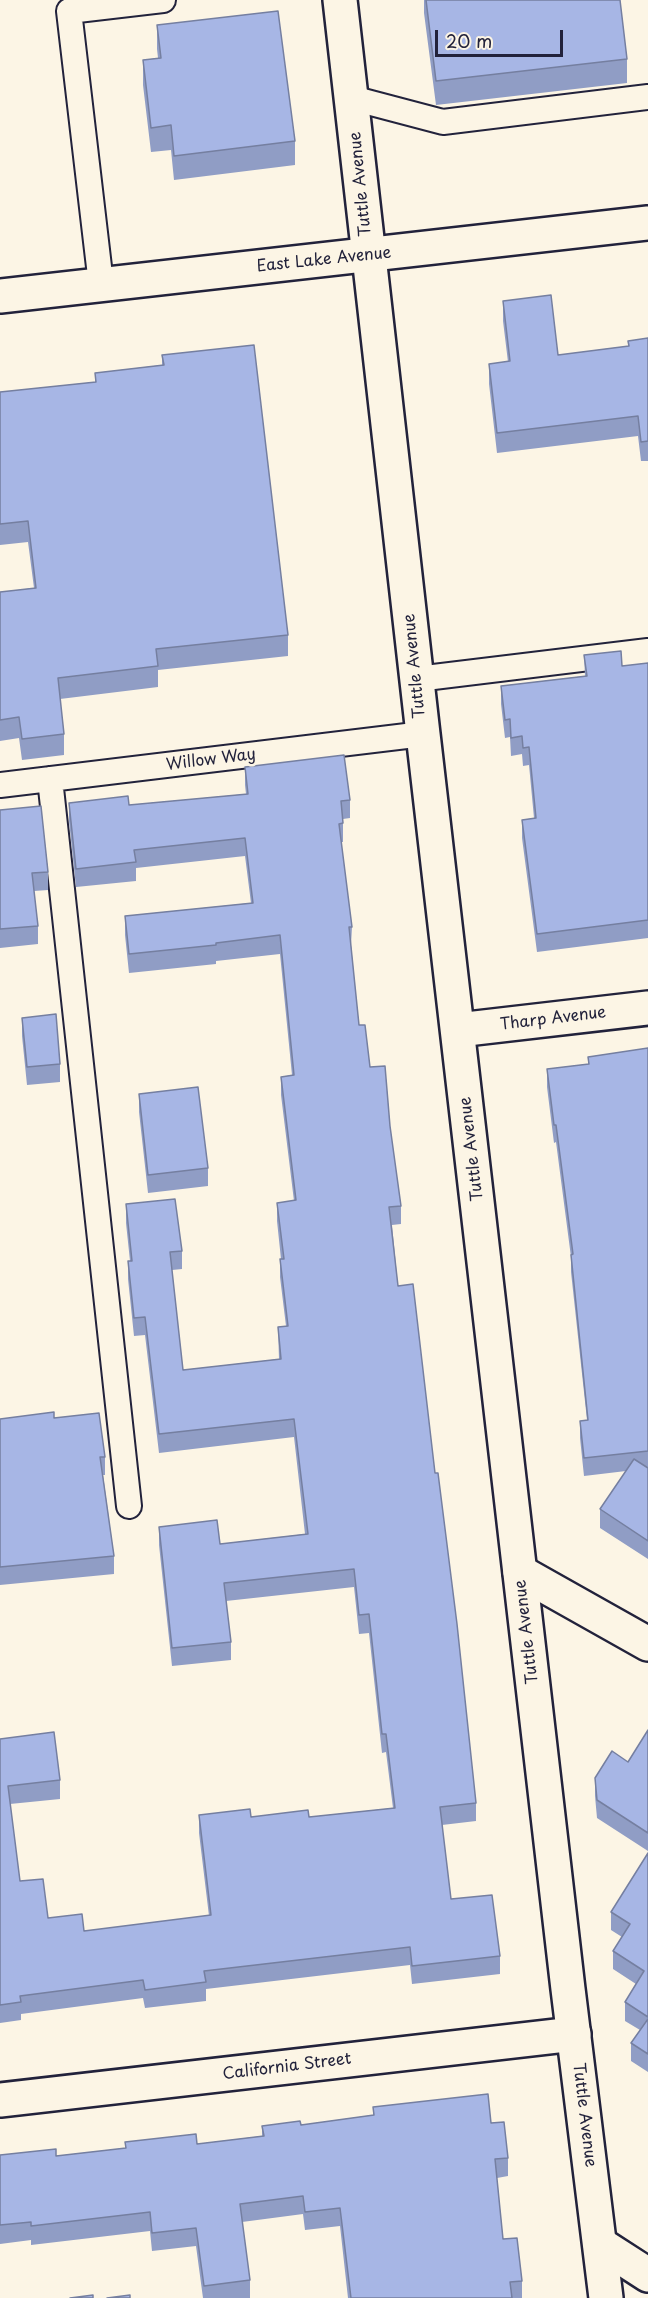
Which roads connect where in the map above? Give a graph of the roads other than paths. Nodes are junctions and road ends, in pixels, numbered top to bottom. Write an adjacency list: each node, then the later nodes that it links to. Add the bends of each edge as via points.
1 (163, 0): 7 (lane, via 69,11)
2 (340, 0): 3 (street, Tuttle Avenue)
3 (352, 98): 4 (lane, via 443,122); 6 (street, Tuttle Avenue)
4 (648, 98)
5 (648, 223): 6 (street, East Lake Avenue)
6 (368, 255): 7 (street, East Lake Avenue); 10 (street, Tuttle Avenue)
7 (101, 284): 8 (street, East Lake Avenue)
8 (0, 296)
9 (648, 651): 10 (lane)
10 (417, 679): 11 (street, Tuttle Avenue)
11 (423, 734): 12 (lane, Willow Way); 15 (street, Tuttle Avenue)
12 (50, 779): 13 (lane, Willow Way); 16 (lane)
13 (0, 785)
14 (648, 1008): 15 (street, Tharp Avenue)
15 (458, 1030): 17 (street, Tuttle Avenue)
16 (129, 1506)
17 (520, 1572): 18 (street); 19 (street, Tuttle Avenue)
18 (648, 1644)
19 (574, 2034): 20 (street, California Street); 21 (street, Tuttle Avenue)
20 (0, 2100)
21 (600, 2244): 22 (street); 23 (street, Tuttle Avenue)
22 (648, 2275)
23 (606, 2298)

